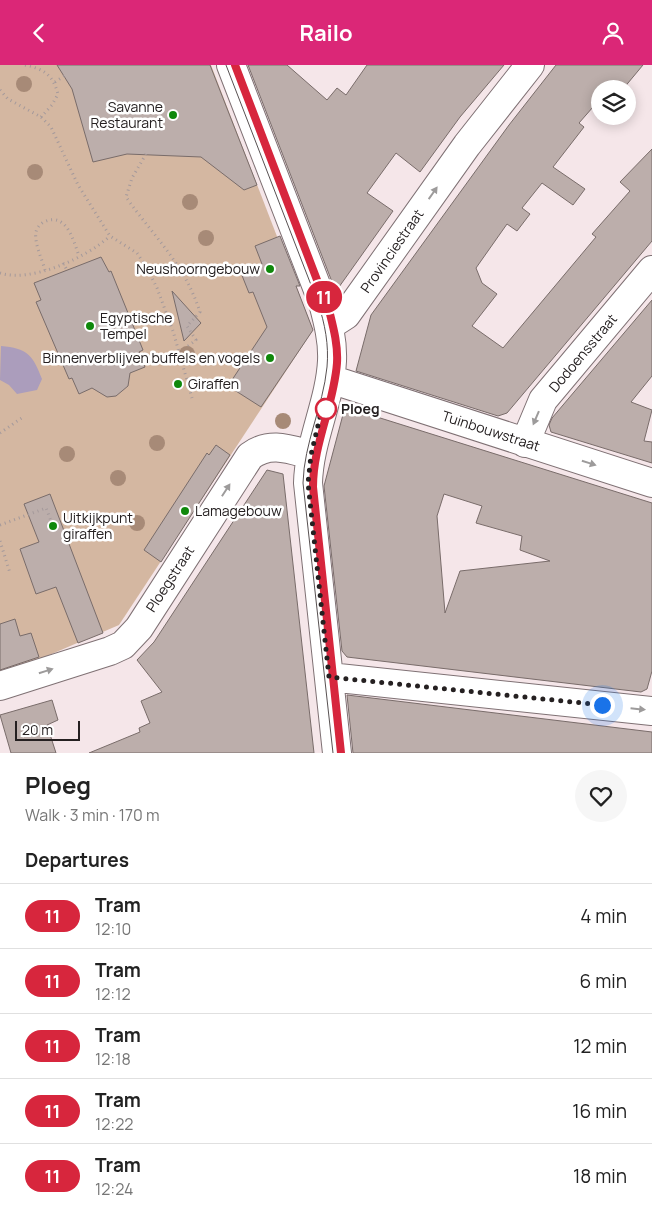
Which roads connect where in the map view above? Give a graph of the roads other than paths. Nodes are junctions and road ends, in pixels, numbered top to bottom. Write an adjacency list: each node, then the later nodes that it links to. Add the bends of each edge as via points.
1 (231, 65): 4 (street)
2 (530, 65): 4 (street, Provinciestraat, one-way to 2, via 346,315 467,145)
3 (652, 270): 7 (street, Dodoensstraat, one-way to 7, via 543,400)
4 (329, 326): 5 (street)
5 (330, 379): 6 (street); 7 (street, Tuinbouwstraat)
6 (299, 440): 9 (street, via 308,483); 10 (street, Ploegstraat, one-way to 6, via 123,645 139,628 250,456 264,448)
7 (525, 443): 8 (street, Tuinbouwstraat, one-way to 8)
8 (652, 483)
9 (329, 677): 11 (street, one-way to 11); 12 (street)
10 (0, 686)
11 (652, 711)
12 (337, 753)

